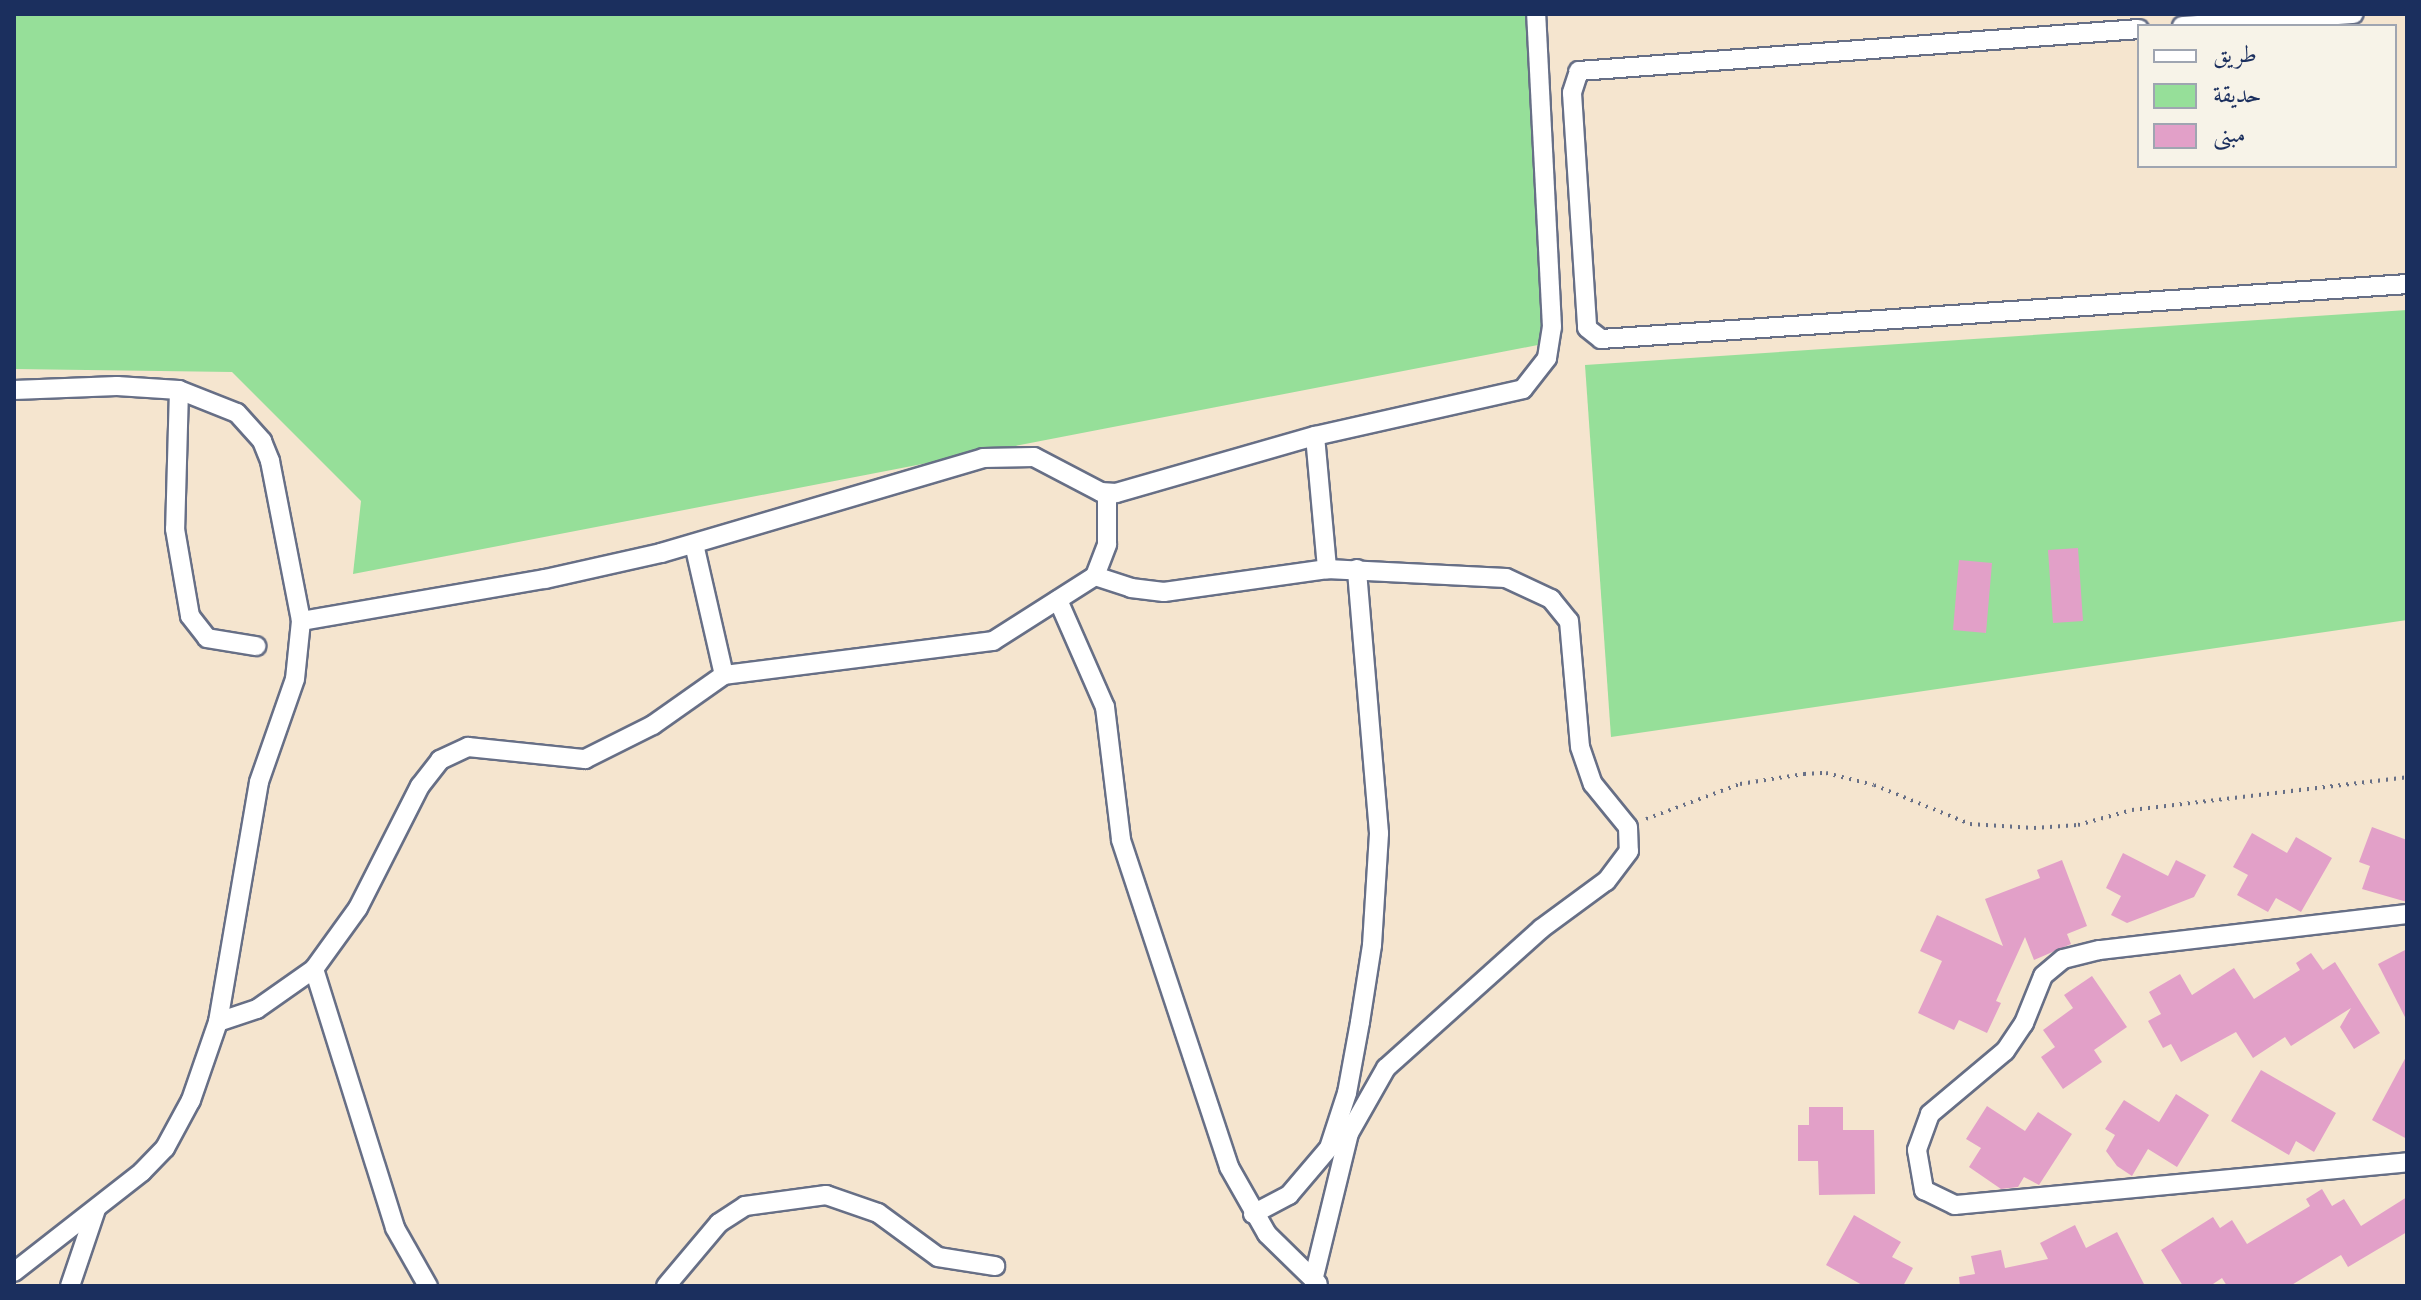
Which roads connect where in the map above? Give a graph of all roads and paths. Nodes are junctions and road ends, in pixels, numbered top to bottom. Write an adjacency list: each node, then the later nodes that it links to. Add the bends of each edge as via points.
1 (1536, 14): 8 (street, via 1552,327 1547,358 1523,389 1500,397)
2 (2354, 14): 3 (street)
3 (2211, 24)
4 (2137, 29): 5 (street, via 1579,71 1572,93 1587,328 1601,339)
5 (2407, 284)
6 (14, 390): 7 (street)
7 (179, 390): 15 (street, via 237,413 262,441 287,533); 16 (street, via 175,529 190,616 207,638)
8 (1315, 436): 9 (street); 11 (street)
9 (1107, 494): 10 (street, via 1053,464 1003,455 803,507); 13 (street, via 1107,544)
10 (694, 544): 15 (street, via 545,579); 17 (street)
11 (1327, 569): 12 (street); 13 (street, via 1164,592)
12 (1357, 569): 19 (street, via 1456,579 1506,578 1536,589 1560,607 1572,639 1585,763 1598,792); 25 (street, via 1379,833 1372,945 1360,1022 1347,1093 1329,1148 1289,1195)
13 (1095, 576): 14 (street)
14 (1058, 600): 17 (street, via 1007,634 978,645); 25 (street, via 1105,707 1121,840 1131,877 1229,1167)
15 (301, 621): 22 (street, via 295,679 259,782)
16 (256, 646)
17 (724, 675): 21 (street, via 653,725 585,759 468,747 440,760 420,786 358,908)
18 (2407, 777): 19 (path, via 2132,810 2078,825 2034,828 1970,824 1874,785 1826,773 1804,774 1740,784)
19 (1628, 827): 28 (street, via 1629,851 1606,881 1560,912 1417,1037 1368,1093 1349,1133)
20 (2407, 914): 23 (street, via 2063,959 2043,976 2024,1023 2005,1051 1930,1114 1917,1150 1924,1190 1955,1205)
21 (314, 969): 22 (street, via 257,1009); 30 (street, via 395,1228)
22 (218, 1022): 24 (street, via 191,1100 165,1148)
23 (2407, 1162)
24 (96, 1209): 27 (street); 29 (street)
25 (1253, 1214): 28 (street)
26 (995, 1266): 31 (street, via 938,1257 878,1213 826,1195 745,1206 719,1223)
27 (14, 1272)
28 (1317, 1282)
29 (70, 1286)
30 (428, 1286)
31 (666, 1286)

